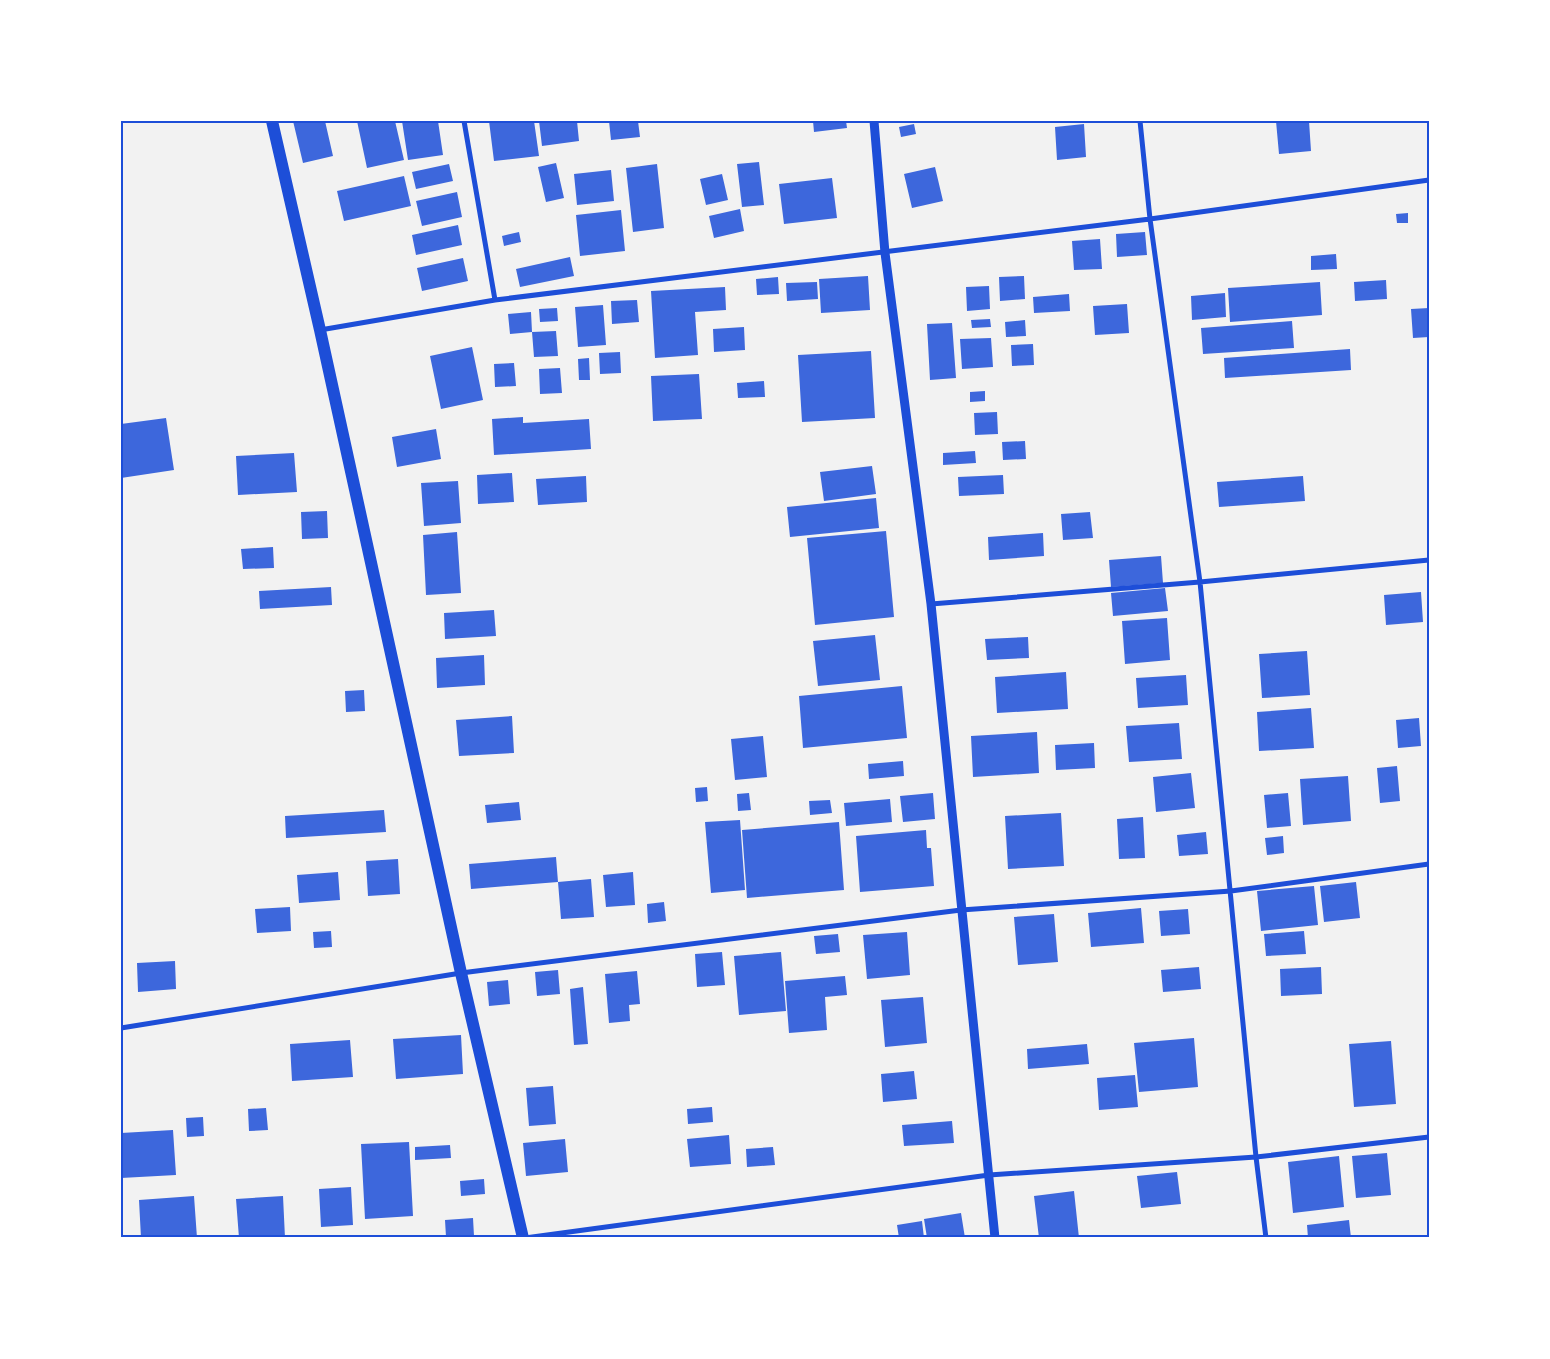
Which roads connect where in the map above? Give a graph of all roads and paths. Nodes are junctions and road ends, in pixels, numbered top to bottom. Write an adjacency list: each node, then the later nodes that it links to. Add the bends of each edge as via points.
1 (272, 121): 9 (main road)
2 (464, 121): 8 (street)
3 (874, 121): 7 (street)
4 (1140, 121): 6 (street)
5 (1429, 180): 6 (street)
6 (1150, 219): 7 (street); 11 (street)
7 (884, 253): 8 (street); 12 (street)
8 (495, 300): 9 (street)
9 (320, 330): 16 (main road)
10 (1429, 560): 11 (street)
11 (1200, 582): 12 (street); 14 (street)
12 (931, 604): 15 (street)
13 (1429, 864): 14 (street)
14 (1231, 891): 15 (street); 19 (street)
15 (961, 910): 16 (street); 20 (street)
16 (460, 973): 17 (street); 21 (main road)
17 (121, 1028)
18 (1429, 1137): 19 (street)
19 (1256, 1157): 20 (street); 23 (street)
20 (989, 1175): 21 (street); 22 (street)
21 (524, 1238)
22 (995, 1238)
23 (1266, 1238)

